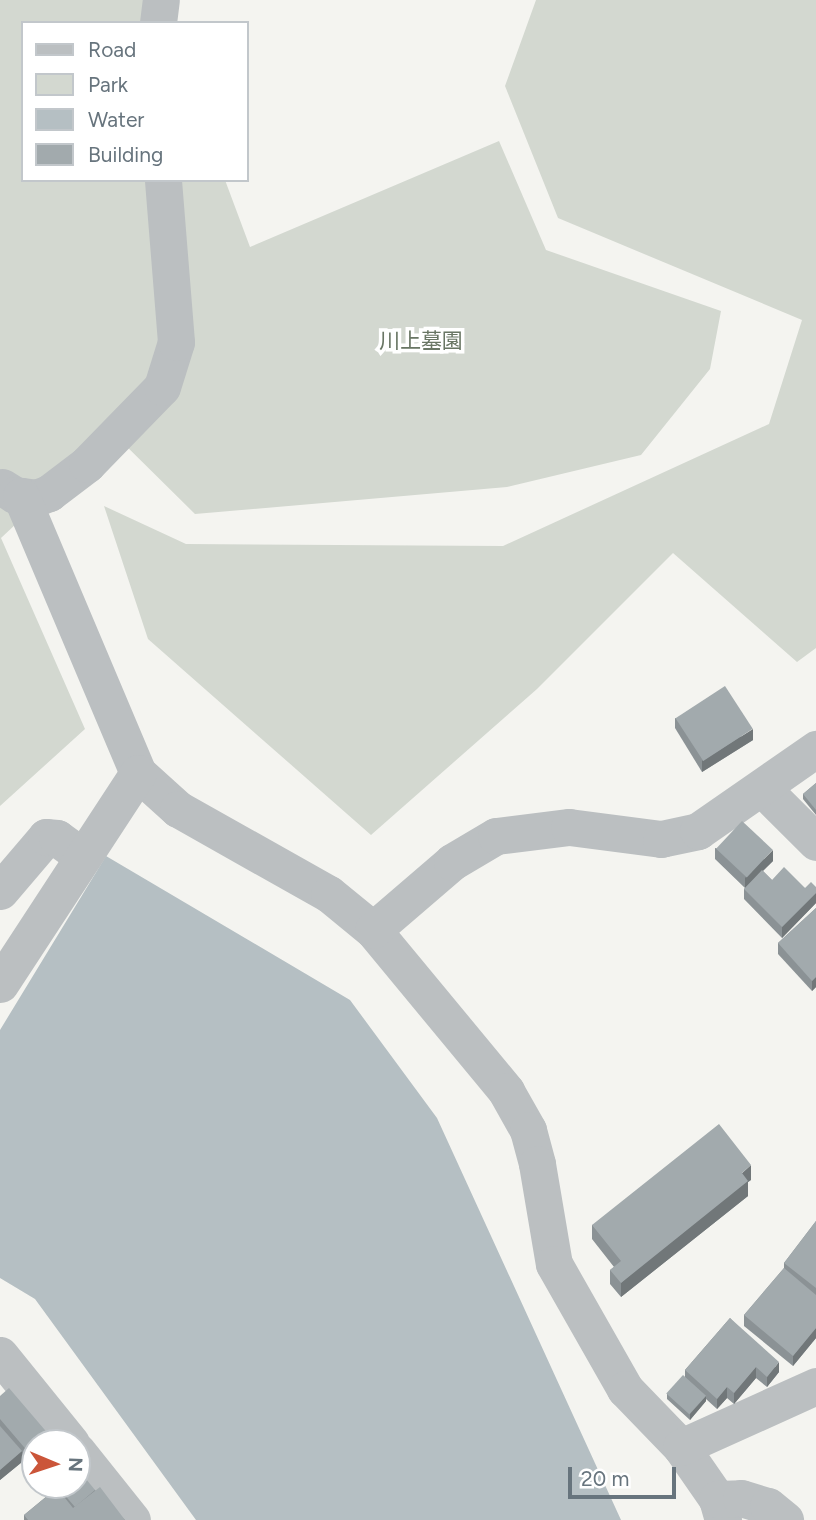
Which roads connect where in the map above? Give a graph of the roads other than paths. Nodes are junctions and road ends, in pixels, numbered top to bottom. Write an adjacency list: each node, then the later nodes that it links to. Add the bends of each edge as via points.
1 (161, 0): 2 (street)
2 (158, 21)
3 (163, 182): 4 (street, via 176,342 162,387 87,464 49,493)
4 (11, 491): 6 (street)
5 (816, 749): 7 (street)
6 (138, 773): 9 (street); 11 (street, via 178,809 329,894)
7 (763, 789): 8 (street); 11 (street, via 698,831 661,839 569,827 496,836 452,862)
8 (816, 842)
9 (83, 857): 10 (street, via 57,838 46,837); 12 (street)
10 (0, 891)
11 (373, 930): 16 (street, via 506,1091 528,1130 554,1264 625,1389)
12 (0, 984)
13 (0, 1355): 15 (street)
14 (816, 1386): 16 (street)
15 (60, 1429)
16 (681, 1447): 18 (street)
17 (91, 1469): 19 (street)
18 (720, 1510): 20 (street, via 741,1498 768,1506)
19 (132, 1520)
20 (785, 1520)

